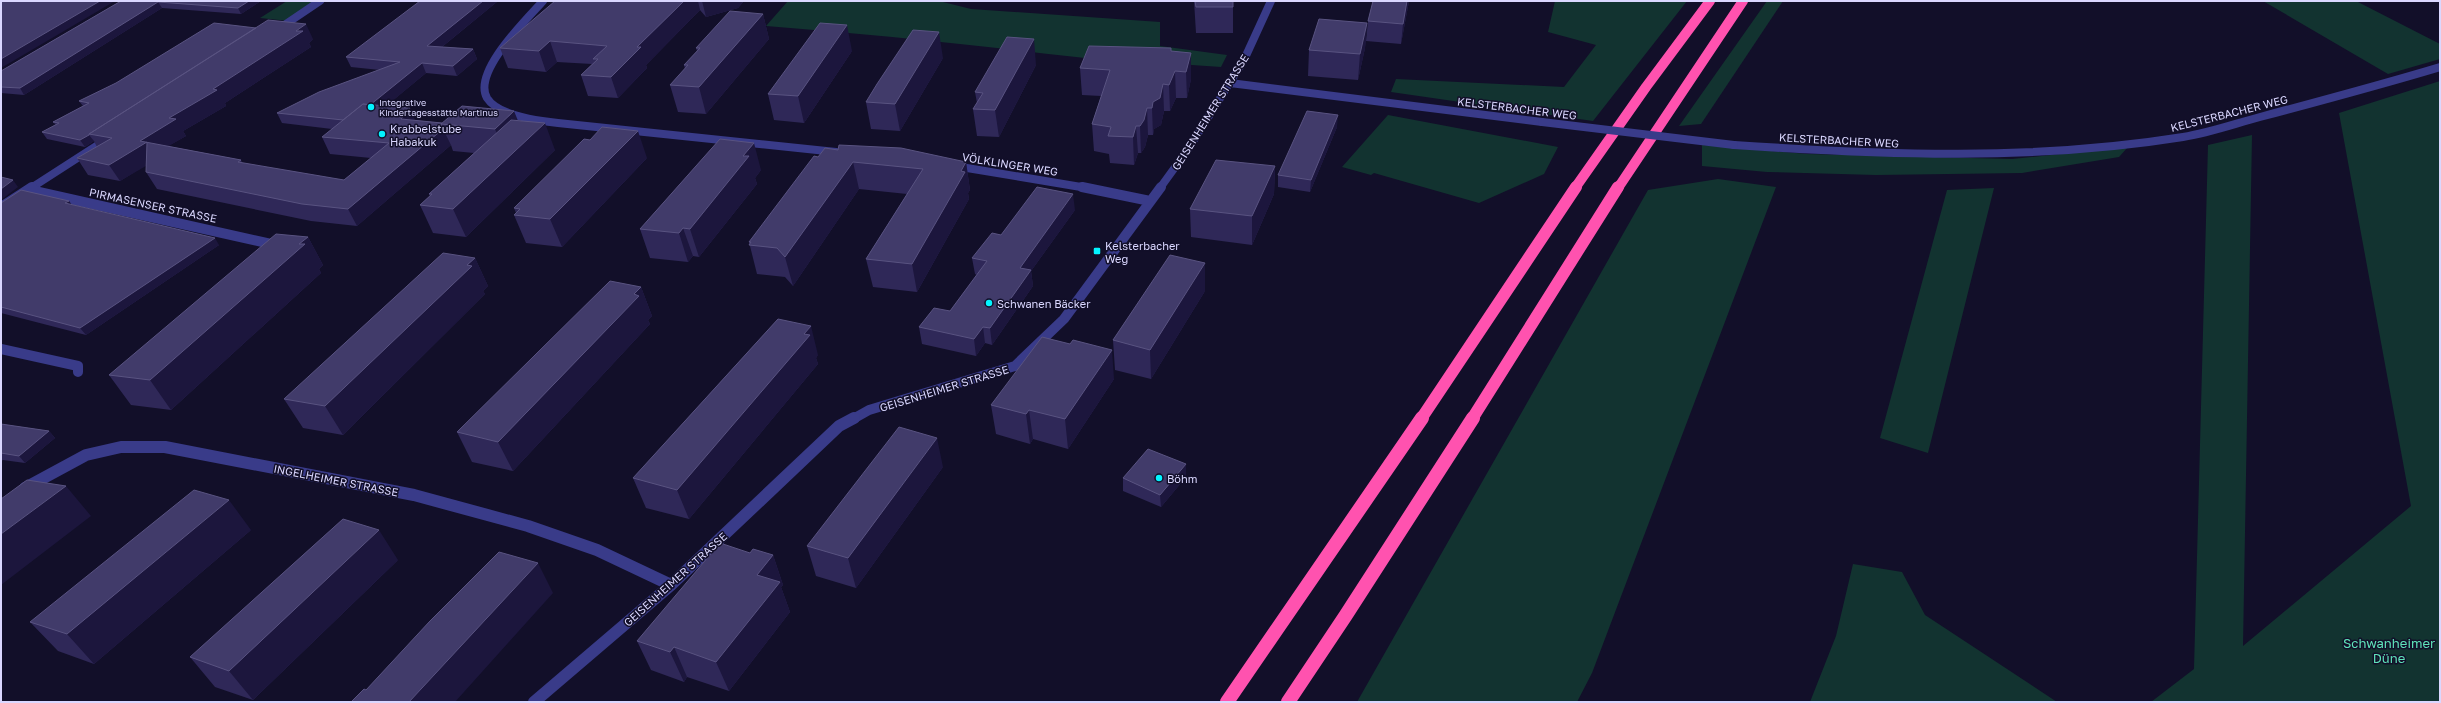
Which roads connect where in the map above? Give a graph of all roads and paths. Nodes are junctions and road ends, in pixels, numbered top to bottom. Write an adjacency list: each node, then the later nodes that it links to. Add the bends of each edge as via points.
1 (320, 1): 6 (street)
2 (543, 1): 10 (street, via 493,62 483,83 485,96 503,109 534,119 649,135)
3 (1271, 1): 8 (street, GEISENHEIMER STRASSE, via 1244,60)
4 (1710, 1): 22 (highway, via 1543,234 1344,534)
5 (1743, 1): 20 (highway, via 1638,154 1504,370)
6 (268, 36)
7 (2440, 67): 8 (street, KELSTERBACHER WEG, bridge, via 2184,137 2115,145 1974,154 1822,152 1734,145)
8 (1230, 83): 13 (street, GEISENHEIMER STRASSE, via 1189,148)
9 (113, 135): 12 (street)
10 (848, 153)
11 (944, 165): 13 (street, VÖLKLINGER WEG, via 1083,187)
12 (30, 190): 14 (street); 15 (street, PIRMASENSER STRASSE)
13 (1150, 201): 19 (street, GEISENHEIMER STRASSE, via 1064,319 1015,366 869,410 839,426)
14 (1, 207)
15 (271, 244)
16 (1, 349): 17 (street, via 78,366)
17 (78, 372)
18 (18, 493): 19 (street, INGELHEIMER STRASSE, via 86,455 121,447 165,447 414,495 528,526 597,550)
19 (671, 585): 21 (street, GEISENHEIMER STRASSE)
20 (1290, 700)
21 (534, 702)
22 (1227, 702)

